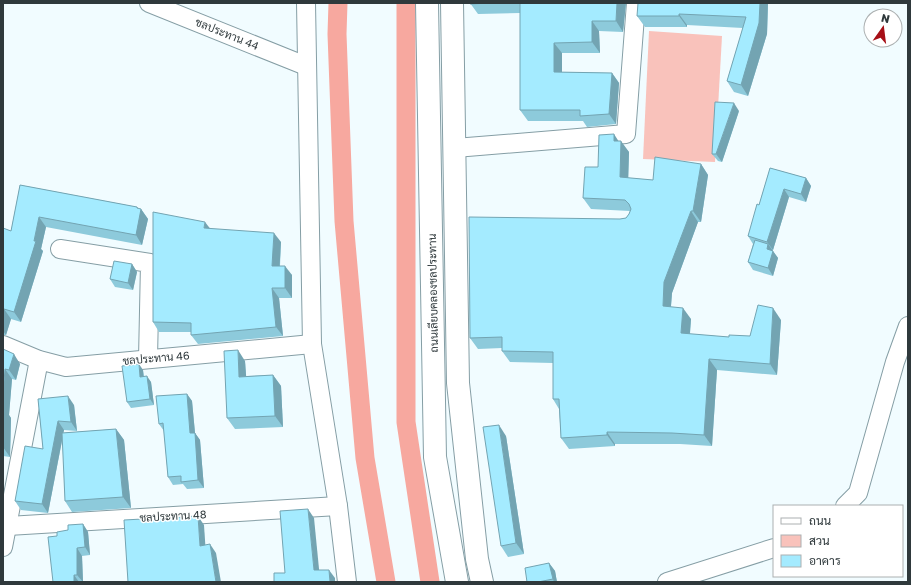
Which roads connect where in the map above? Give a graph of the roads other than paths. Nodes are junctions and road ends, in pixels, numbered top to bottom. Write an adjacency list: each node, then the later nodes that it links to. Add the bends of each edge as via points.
1 (148, 3): 6 (street, ชลประทาน 44)
2 (306, 3): 6 (street)
3 (427, 3): 20 (street, ถนนเลียบคลองชลประทาน, via 436,457)
4 (452, 3): 7 (street)
5 (636, 3): 7 (street, via 626,134)
6 (306, 66): 10 (street)
7 (455, 148): 21 (street, via 464,217 458,384 477,559)
8 (60, 249): 12 (street, via 150,264)
9 (908, 326): 14 (street, via 895,362 858,493)
10 (312, 344): 12 (street, ชลประทาน 46); 15 (street)
11 (3, 345): 13 (street, ชลประทาน 46)
12 (148, 359): 13 (street, ชลประทาน 46, via 66,367)
13 (39, 360): 16 (street)
14 (846, 505)
15 (338, 506): 16 (street, ชลประทาน 48); 19 (street)
16 (8, 526): 17 (street)
17 (3, 547)
18 (773, 548): 22 (street)
19 (347, 582)
20 (457, 582)
21 (482, 582)
22 (667, 582)

